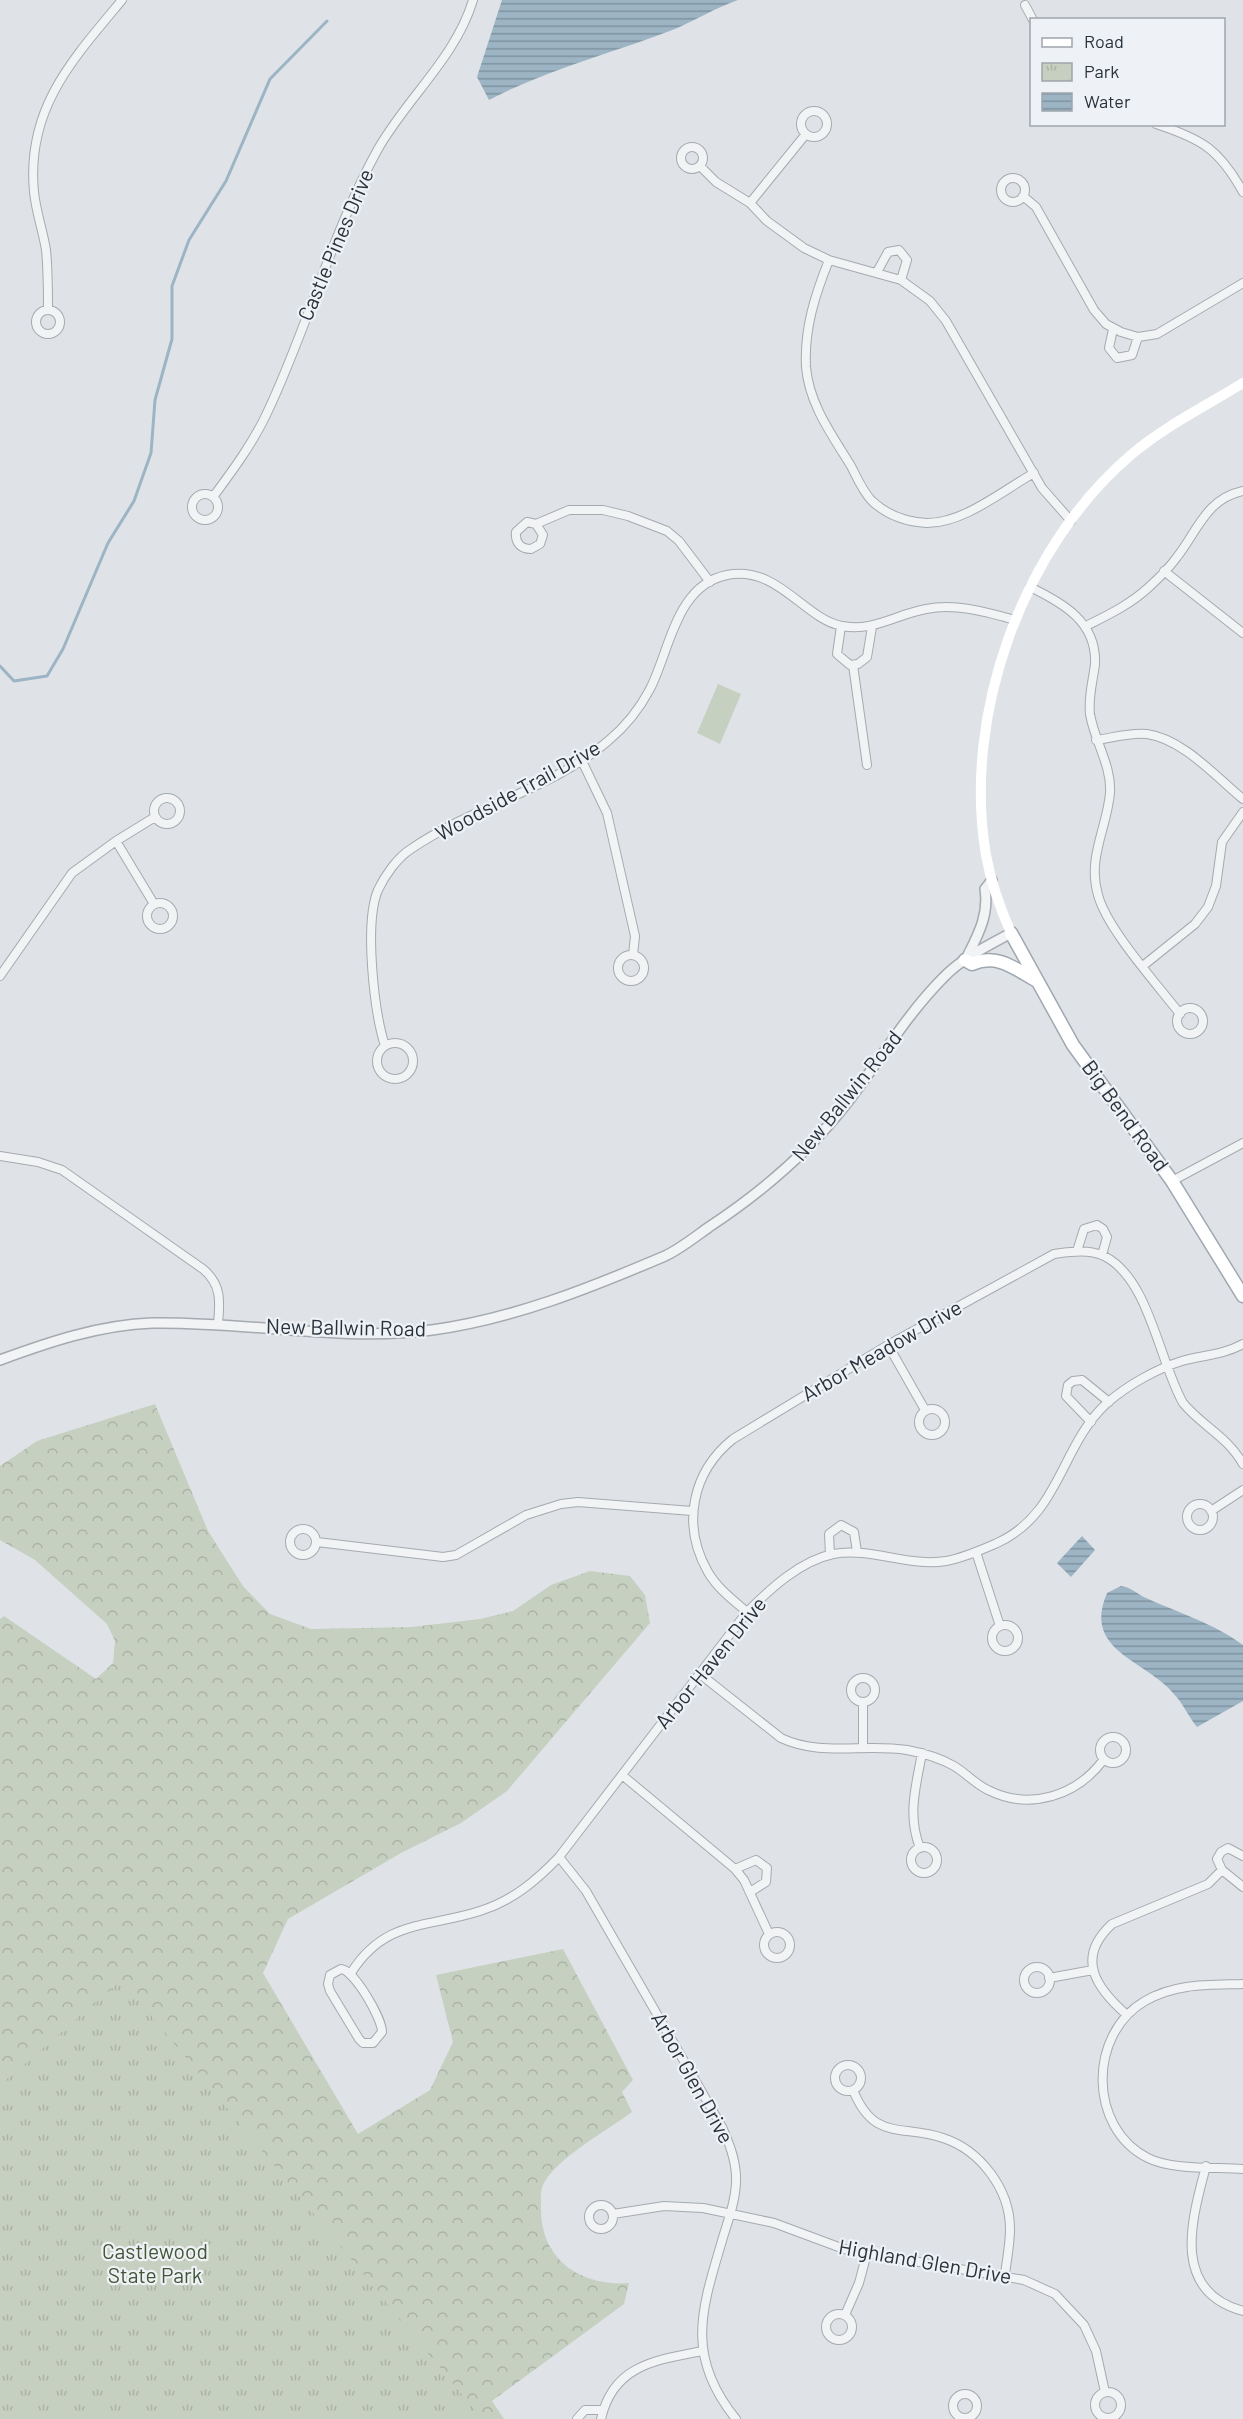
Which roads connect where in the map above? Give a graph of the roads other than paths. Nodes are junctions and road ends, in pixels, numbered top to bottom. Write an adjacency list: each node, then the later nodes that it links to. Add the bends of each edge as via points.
1 (122, 0): 15 (street, via 57,82 37,136 33,178 46,249)
2 (473, 0): 21 (street, Castle Pines Drive, via 455,41 379,148 266,414 247,449)
3 (1025, 5): 4 (street)
4 (1032, 18)
5 (1162, 126): 8 (street, via 1206,144 1224,161)
6 (806, 134): 10 (street)
7 (700, 165): 10 (street, via 716,182)
8 (1243, 192)
9 (1023, 196): 16 (street, via 1036,207 1094,310)
10 (750, 203): 11 (street, via 791,239)
11 (829, 260): 12 (street); 19 (street, via 812,304 806,354 808,382 816,406 873,501 903,519 942,521)
12 (877, 272): 13 (street); 13 (street, via 888,252 898,250 907,260)
13 (901, 280): 19 (street, via 930,301 946,321)
14 (1243, 283): 17 (street, via 1156,334)
15 (48, 310)
16 (1117, 331): 17 (street); 17 (street, via 1109,348 1117,358 1132,354)
17 (1138, 337)
18 (1243, 383): 22 (main road, via 1145,443 1109,475)
19 (1034, 474): 22 (street)
20 (1243, 491): 24 (street, via 1229,494 1209,508)
21 (213, 496)
22 (1071, 521): 26 (main road)
23 (536, 524): 25 (street, via 568,510 603,510 628,516 667,531)
24 (1164, 572): 29 (street, via 1134,599); 31 (street)
25 (710, 582): 28 (street, Woodside Trail Drive, via 726,575 755,576); 34 (street, Woodside Trail Drive, via 694,594 682,611 653,683 635,712)
26 (1030, 586): 27 (main road); 29 (street, via 1062,603)
27 (1015, 620): 30 (street, Woodside Trail Drive, via 943,606); 40 (main road, via 994,691 983,767 984,835)
28 (841, 626): 30 (street, Woodside Trail Drive); 32 (street, via 837,654)
29 (1086, 626): 33 (street, via 1094,650 1090,713)
30 (872, 627): 32 (street, via 867,657)
31 (1243, 633)
32 (853, 665): 35 (street)
33 (1096, 740): 36 (street, via 1130,734 1156,736 1185,752); 45 (street, via 1110,784 1095,859 1097,894 1111,923)
34 (582, 761): 43 (street, via 608,813 635,936); 49 (street, Woodside Trail Drive, via 410,849 387,875 378,890 372,919 378,1024)
35 (867, 765)
36 (1243, 799)
37 (1243, 812): 45 (street, via 1222,842 1216,885 1208,907 1195,924)
38 (155, 818): 39 (street)
39 (116, 840): 41 (street); 46 (street, via 72,873)
40 (992, 880): 42 (main road); 44 (street, via 985,889 983,923)
41 (154, 904)
42 (1011, 933): 44 (street, New Ballwin Road); 47 (main road, Big Bend Road)
43 (633, 955)
44 (965, 960): 47 (main road, via 972,964 981,960 1002,962); 56 (street, New Ballwin Road, via 921,1002 846,1104 789,1167 756,1196 669,1254 545,1304 432,1330 387,1333)
45 (1144, 965): 48 (street)
46 (0, 976)
47 (1038, 982): 52 (main road, Big Bend Road, via 1073,1045)
48 (1180, 1014)
49 (385, 1046): 49 (street, Woodside Trail Drive, via 378,1056 378,1068 393,1080 405,1077 412,1068 411,1051 396,1043)
50 (1243, 1143): 52 (street)
51 (0, 1156): 56 (street, via 62,1170 203,1269 220,1296)
52 (1172, 1181): 55 (main road, Big Bend Road)
53 (1077, 1251): 54 (street, Arbor Meadow Drive); 54 (street, via 1084,1229 1097,1225 1107,1237); 58 (street, Arbor Meadow Drive, via 1042,1259)
54 (1102, 1255): 60 (street, Arbor Meadow Drive, via 1123,1270 1137,1291)
55 (1243, 1296)
56 (218, 1324): 59 (street, New Ballwin Road, via 149,1323 91,1330)
57 (1243, 1344): 60 (street, Arbor Haven Drive)
58 (888, 1345): 62 (street); 67 (street, Arbor Meadow Drive, via 720,1450 701,1479)
59 (0, 1360)
60 (1166, 1366): 61 (street, Arbor Haven Drive); 64 (street, Arbor Meadow Drive, via 1183,1403 1224,1437)
61 (1109, 1402): 63 (street, Arbor Haven Drive); 63 (street, via 1082,1380 1068,1385 1066,1396)
62 (925, 1410)
63 (1091, 1422): 70 (street, Arbor Haven Drive, via 1049,1498 1032,1519 1018,1533)
64 (1243, 1464)
65 (1243, 1490): 66 (street)
66 (1211, 1510)
67 (692, 1511): 68 (street, via 561,1504 526,1515 469,1550 443,1557); 72 (street, Arbor Meadow Drive, via 694,1531 708,1573)
68 (317, 1542)
69 (857, 1552): 70 (street, Arbor Haven Drive, via 944,1561); 71 (street, Arbor Haven Drive); 71 (street, via 854,1532 841,1525 830,1534)
70 (976, 1552): 73 (street)
71 (830, 1555): 72 (street, Arbor Haven Drive, via 783,1579)
72 (747, 1612): 74 (street, Arbor Haven Drive)
73 (1000, 1626)
74 (700, 1674): 76 (street, via 781,1738 796,1745 814,1749); 79 (street, Arbor Haven Drive)
75 (863, 1703): 76 (street)
76 (863, 1748): 77 (street)
77 (922, 1754): 78 (street, via 956,1767 985,1789 1016,1800 1046,1799 1073,1788); 80 (street, via 912,1807)
78 (1104, 1759)
79 (622, 1775): 82 (street, Arbor Haven Drive); 83 (street)
80 (920, 1848)
81 (1243, 1856): 84 (street, via 1233,1848 1224,1850 1217,1859)
82 (559, 1857): 89 (street, Arbor Haven Drive, via 539,1878 498,1904 421,1924 374,1944); 97 (street, Arbor Glen Drive, via 586,1891 722,2127 735,2163 735,2194)
83 (735, 1869): 86 (street); 86 (street, via 751,1861 764,1864 768,1873 765,1882)
84 (1222, 1870): 85 (street); 88 (street, via 1208,1884 1112,1924 1096,1944)
85 (1243, 1887)
86 (750, 1892): 87 (street)
87 (769, 1934)
88 (1093, 1970): 90 (street); 92 (street, via 1101,1991)
89 (351, 1973): 89 (street, via 346,1969 334,1971 328,1984 359,2039 373,2043 382,2032 380,2020)
90 (1049, 1978)
91 (1243, 1984): 92 (street, via 1180,1987 1142,2002)
92 (1127, 2015): 94 (street, via 1107,2049 1102,2068 1105,2103 1112,2120 1123,2137 1150,2159)
93 (853, 2090): 99 (street, via 860,2106 885,2127 944,2138 969,2152 991,2173 1003,2196 1010,2227)
94 (1206, 2166): 95 (street); 100 (street, via 1191,2222 1190,2252 1209,2290)
95 (1243, 2169)
96 (613, 2214): 97 (street, Highland Glen Drive, via 684,2205)
97 (730, 2214): 98 (street, Highland Glen Drive, via 774,2223 826,2244); 102 (street, Arbor Glen Drive, via 705,2300)
98 (867, 2253): 99 (street, Highland Glen Drive); 101 (street)
99 (1005, 2274): 103 (street, Highland Glen Drive, via 1045,2289 1073,2311 1096,2351)
100 (1243, 2311)
101 (846, 2315)
102 (702, 2350): 104 (street, via 648,2361 618,2384); 107 (street, Arbor Glen Drive, via 713,2386)
103 (1105, 2392)
104 (603, 2410): 105 (street, via 585,2410); 106 (street)
105 (577, 2419)
106 (601, 2419)
107 (736, 2419)

